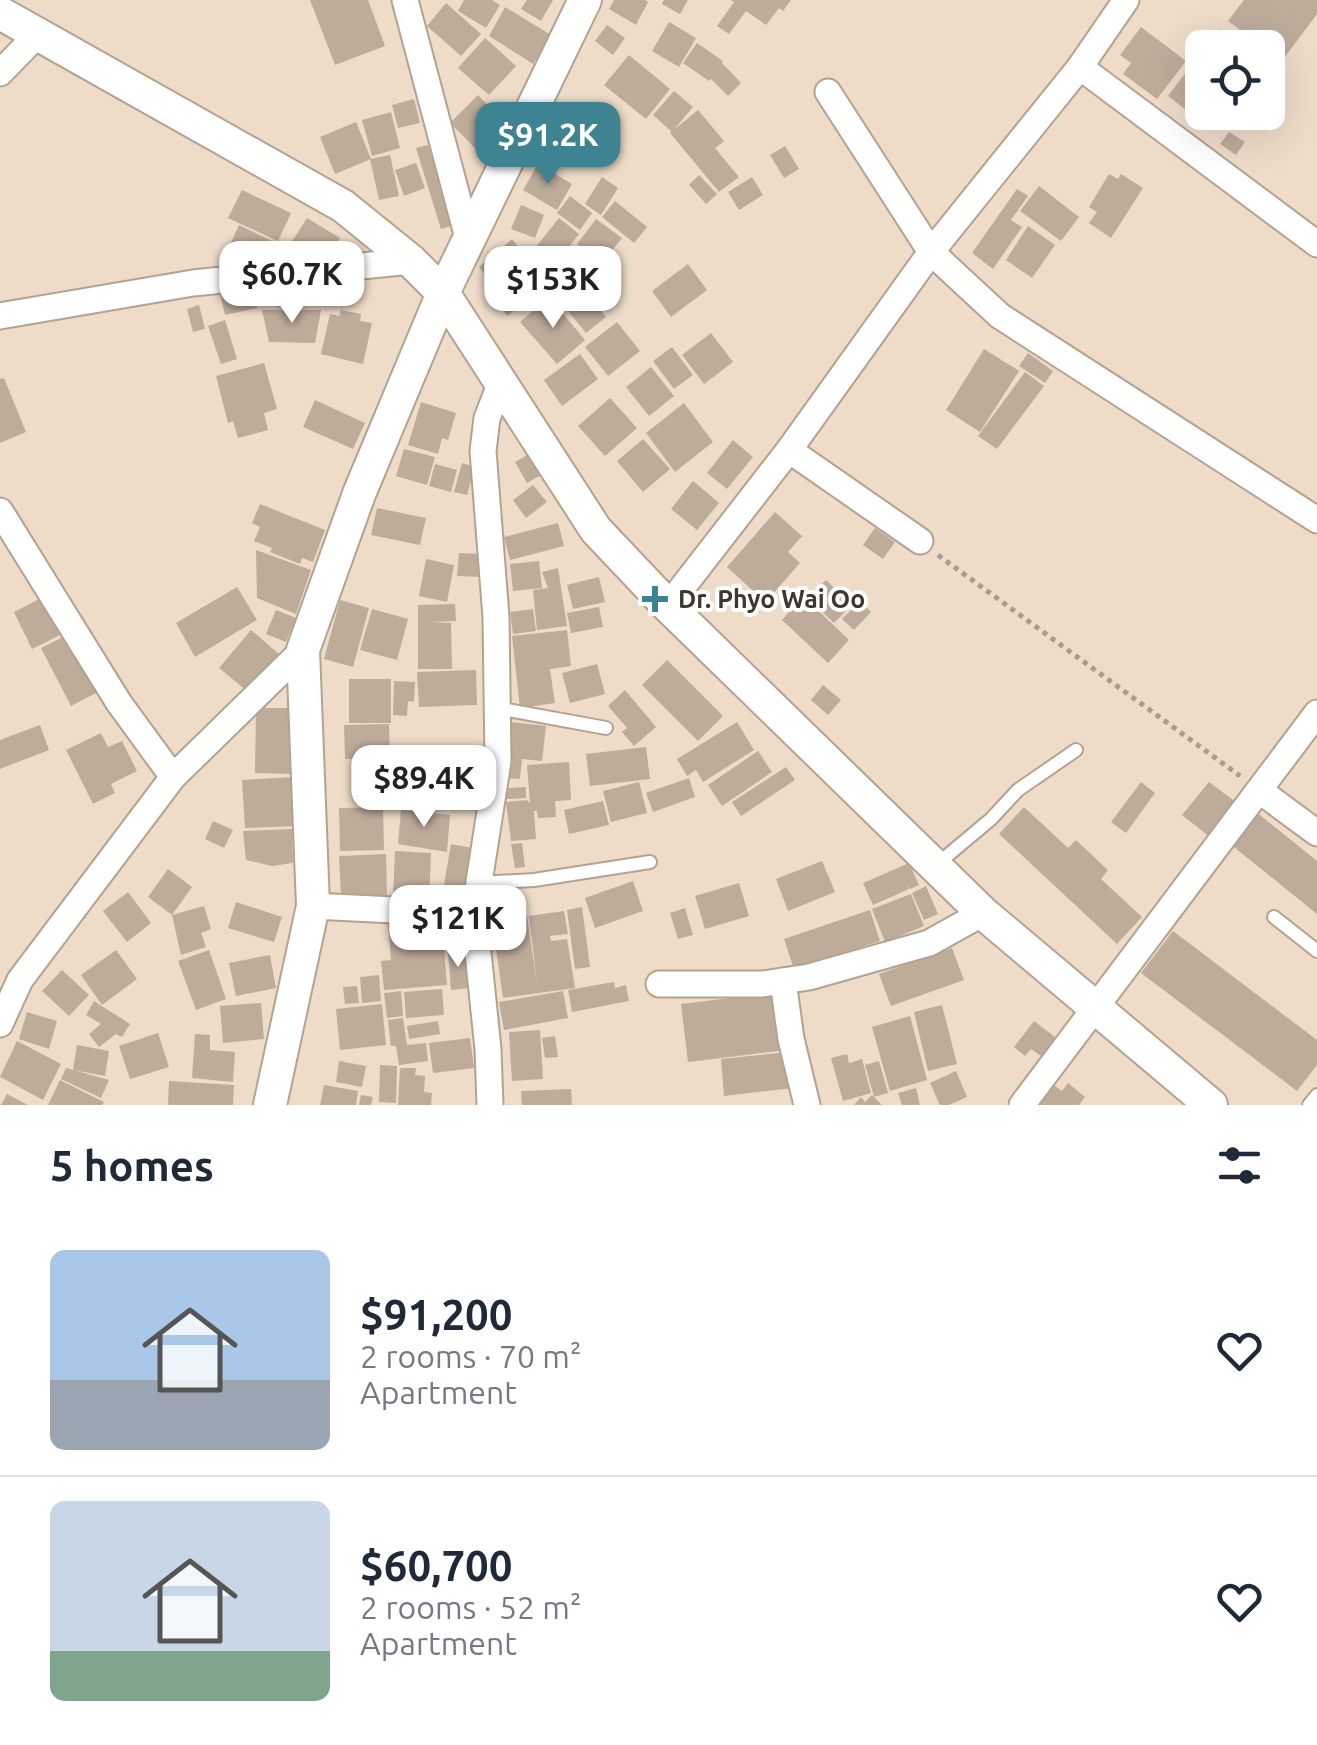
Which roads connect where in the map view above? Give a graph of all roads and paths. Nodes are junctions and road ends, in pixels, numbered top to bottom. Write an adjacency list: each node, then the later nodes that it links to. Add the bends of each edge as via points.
1 (404, 0): 9 (street)
2 (584, 0): 9 (street)
3 (1126, 0): 6 (street)
4 (0, 13): 5 (street)
5 (38, 34): 7 (street); 12 (street, via 342,206)
6 (1080, 68): 10 (street); 11 (street)
7 (0, 73)
8 (828, 92): 11 (street)
9 (468, 238): 13 (street)
10 (1317, 244)
11 (931, 252): 16 (street); 18 (street, via 1000,316)
12 (412, 261): 13 (street); 14 (street, via 193,283)
13 (443, 293): 15 (street); 21 (street, via 358,494)
14 (0, 316)
15 (500, 385): 20 (street, via 596,530); 22 (street, via 483,451)
16 (789, 450): 19 (street); 20 (street)
17 (0, 510): 26 (street, via 119,703)
18 (1317, 520)
19 (920, 541): 27 (path)
20 (668, 606): 30 (street)
21 (303, 650): 26 (street); 32 (street)
22 (498, 708): 24 (lane); 31 (street, via 498,761)
23 (1317, 712): 27 (street)
24 (606, 728)
25 (1076, 750): 30 (lane, via 1018,790)
26 (173, 777): 40 (street, via 20,980)
27 (1260, 791): 28 (street); 39 (street)
28 (1317, 833)
29 (650, 862): 31 (lane)
30 (934, 868): 33 (street)
31 (479, 883): 34 (street)
32 (312, 906): 34 (street); 42 (street)
33 (982, 913): 37 (street, via 929,942); 39 (street)
34 (474, 914): 43 (street)
35 (1274, 917): 36 (lane)
36 (1317, 951)
37 (784, 981): 38 (street); 44 (street)
38 (659, 984)
39 (1095, 1010): 45 (street); 46 (street)
40 (0, 1024)
41 (1317, 1095): 47 (lane)
42 (270, 1105)
43 (490, 1105)
44 (806, 1105)
45 (1022, 1105)
46 (1212, 1105)
47 (1309, 1105)

